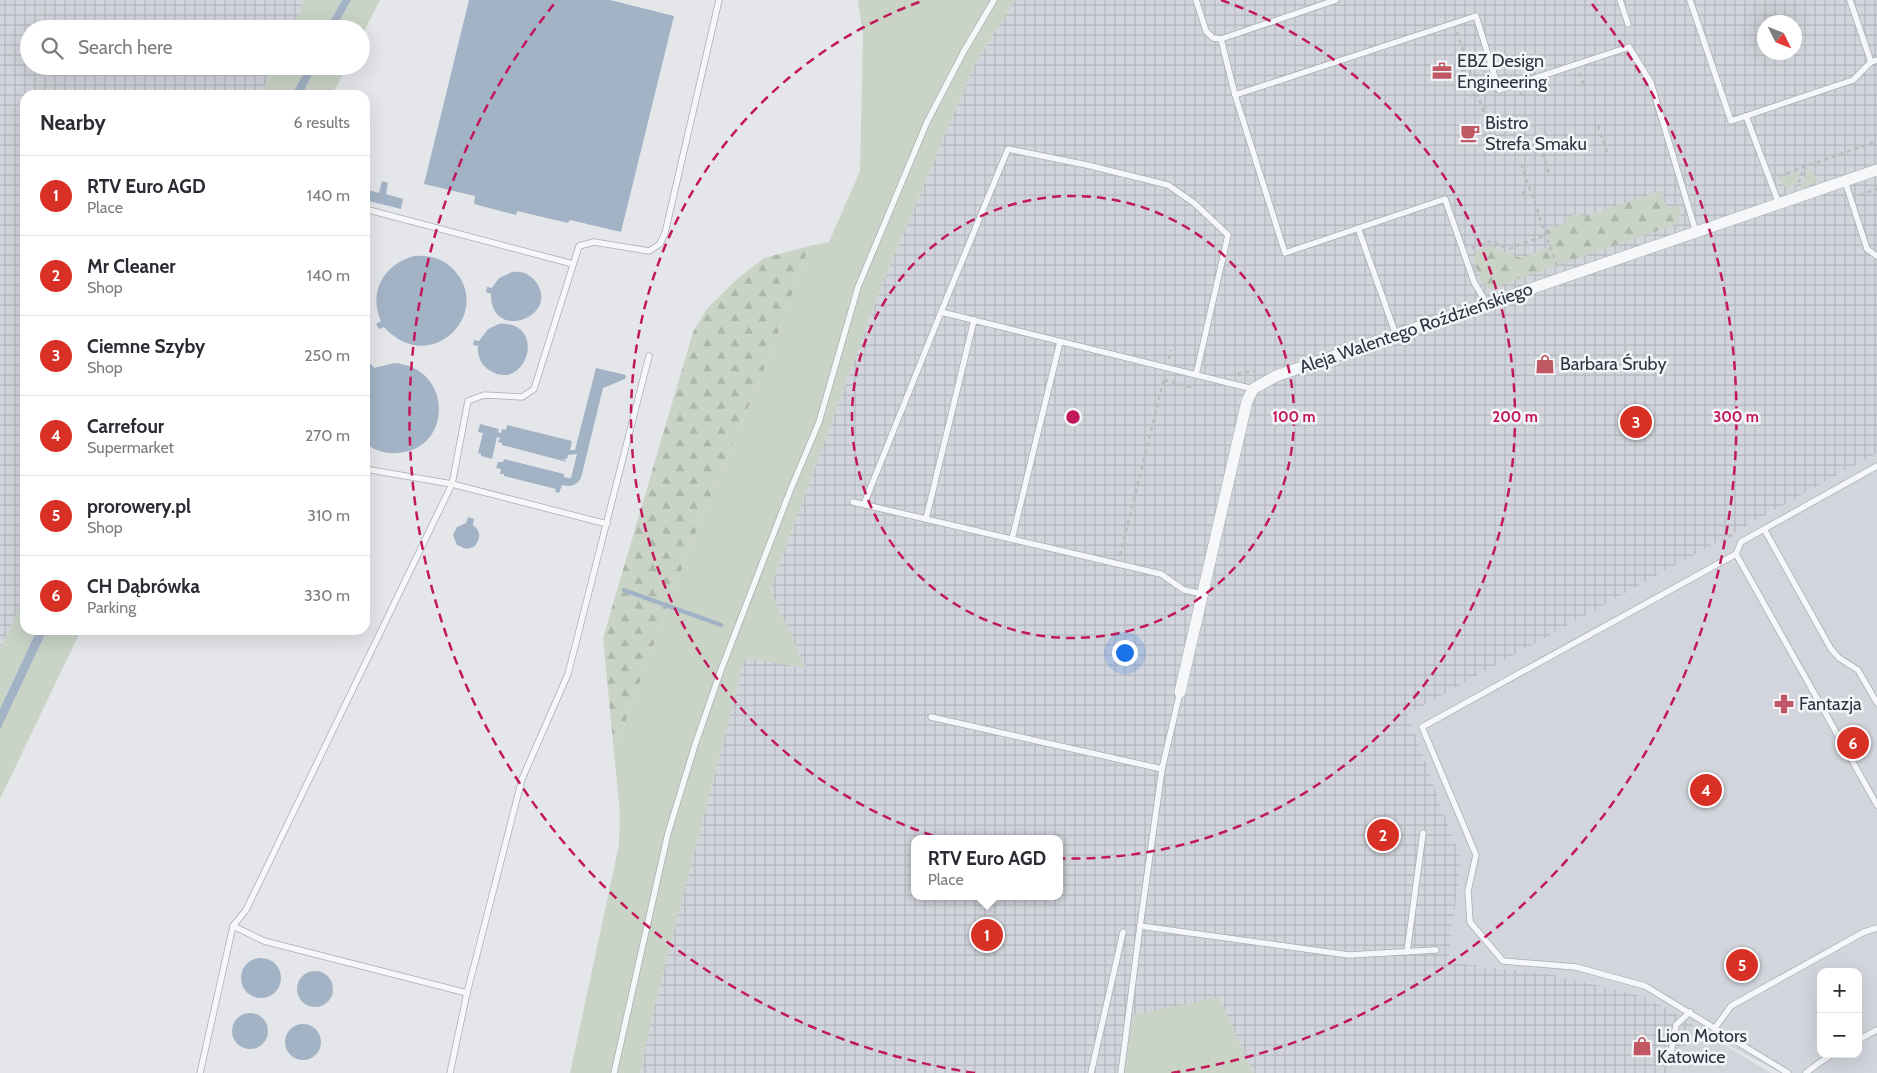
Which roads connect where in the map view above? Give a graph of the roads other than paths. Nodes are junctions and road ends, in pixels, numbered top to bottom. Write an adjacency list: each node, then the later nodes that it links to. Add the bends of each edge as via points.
1 (719, 0): 20 (lane, via 660,244 649,251 594,242 579,246)
2 (994, 0): 61 (lane, via 927,122 858,287 819,422 721,670 668,832)
3 (1196, 0): 9 (lane, via 1206,31 1213,38)
4 (1336, 0): 9 (lane)
5 (1620, 0): 8 (lane)
6 (1690, 0): 12 (lane, via 1731,122)
7 (1850, 0): 10 (lane)
8 (1628, 24)
9 (1221, 39): 11 (lane)
10 (1874, 61): 12 (lane, via 1853,80)
11 (1235, 95): 17 (lane, via 1285,253); 18 (lane, via 1476,16 1499,90 1629,47 1651,84)
12 (1746, 116): 15 (lane)
13 (1877, 170): 14 (street, Aleja Walentego Roździeńskiego)
14 (1845, 181): 15 (street, Aleja Walentego Roździeńskiego); 19 (lane, via 1867,249)
15 (1779, 204): 18 (street, Aleja Walentego Roździeńskiego)
16 (370, 210): 20 (lane)
17 (1358, 228): 21 (lane, via 1445,200 1474,282); 24 (lane)
18 (1696, 232): 21 (street, Aleja Walentego Roździeńskiego)
19 (1877, 256)
20 (573, 264): 31 (lane, via 534,389 522,397 484,395 468,401)
21 (1487, 304): 24 (street, Aleja Walentego Roździeńskiego)
22 (941, 312): 23 (lane); 27 (lane, via 1008,149 1168,185 1228,235); 33 (lane)
23 (974, 320): 25 (lane); 34 (lane)
24 (1396, 335): 28 (street, Aleja Walentego Roździeńskiego, via 1276,376)
25 (1060, 342): 27 (lane); 37 (lane)
26 (649, 356): 35 (lane)
27 (1196, 375): 28 (lane)
28 (1254, 389): 39 (street, via 1247,401)
29 (1877, 466): 36 (lane)
30 (370, 470): 31 (lane)
31 (452, 484): 35 (lane); 46 (lane, via 246,910)
32 (853, 502): 33 (lane)
33 (864, 504): 34 (lane)
34 (926, 519): 37 (lane)
35 (607, 524): 52 (lane, via 568,674 522,779)
36 (1764, 530): 38 (lane, via 1741,542); 41 (lane, via 1834,653 1858,670)
37 (1012, 539): 39 (lane, via 1161,574 1184,590)
38 (1736, 554): 44 (lane); 53 (lane, via 1422,728 1476,855 1468,891 1470,922 1503,961 1576,967 1645,986)
39 (1203, 594): 40 (street)
40 (1180, 692): 43 (lane)
41 (1877, 703)
42 (931, 717): 43 (lane)
43 (1162, 769): 47 (lane)
44 (1877, 805)
45 (1423, 833): 51 (lane)
46 (233, 926): 52 (lane, via 264,941); 59 (lane)
47 (1140, 926): 51 (lane, via 1349,955); 63 (lane)
48 (1877, 928): 54 (lane, via 1864,932 1731,1006)
49 (1123, 932): 62 (lane)
50 (1436, 950): 51 (lane)
51 (1407, 952)
52 (467, 993): 60 (lane)
53 (1690, 1012): 54 (lane); 58 (lane, via 1676,1025)
54 (1715, 1028): 64 (lane)
55 (1877, 1030): 56 (lane)
56 (1862, 1038)
57 (1826, 1058): 65 (lane)
58 (1669, 1064)
59 (200, 1073)
60 (450, 1073)
61 (614, 1073)
62 (1091, 1073)
63 (1121, 1073)
64 (1788, 1073)
65 (1806, 1073)

